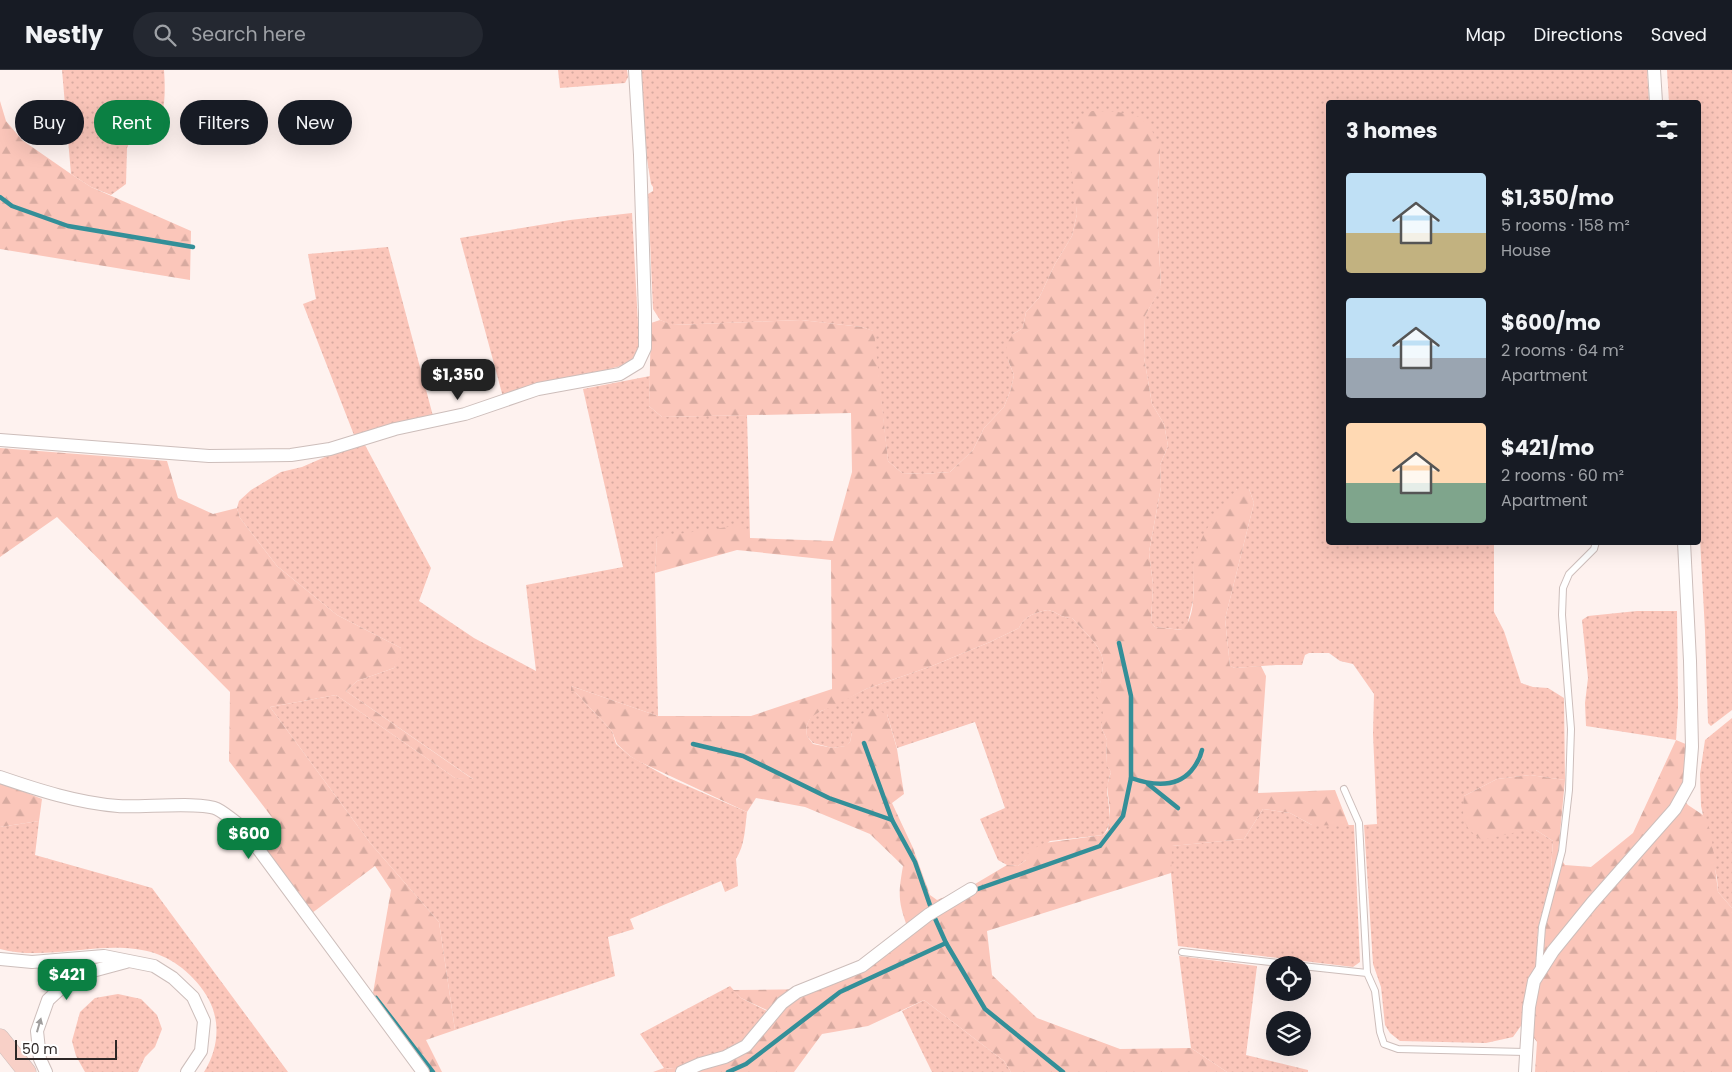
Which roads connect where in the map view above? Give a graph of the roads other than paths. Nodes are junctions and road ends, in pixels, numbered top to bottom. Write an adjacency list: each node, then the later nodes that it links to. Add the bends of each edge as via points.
1 (635, 70): 4 (street, via 645,348 638,363 620,374 538,389 465,414 395,429 330,449 291,455 209,456)
2 (1654, 70): 3 (street)
3 (1656, 100)
4 (0, 440)
5 (1595, 545): 16 (lane, via 1569,574 1563,588 1562,615 1571,729 1569,790 1562,852 1542,927)
6 (1684, 545): 16 (street, via 1692,747 1689,784 1675,809 1592,903)
7 (0, 777): 22 (street, via 37,790 89,802 119,806 215,808 242,827)
8 (1344, 789): 15 (lane, via 1359,823)
9 (971, 889): 23 (street, via 933,912 862,966 798,992 782,1003 746,1046)
10 (1182, 952): 13 (lane)
11 (0, 959): 12 (street, via 32,962 104,956)
12 (128, 962): 20 (street, one-way to 12, via 40,1059 37,1031 48,1000 74,976); 21 (street, via 154,966 193,997 204,1021 201,1051)
13 (1266, 962)
14 (1311, 967): 15 (lane)
15 (1367, 973): 18 (lane, via 1374,991 1384,1044 1398,1049)
16 (1539, 973): 18 (street, via 1534,981 1529,1007)
17 (0, 1038): 19 (main road)
18 (1525, 1052): 24 (street)
19 (26, 1072)
20 (46, 1072)
21 (187, 1072)
22 (423, 1072)
23 (682, 1072)
24 (1525, 1072)

